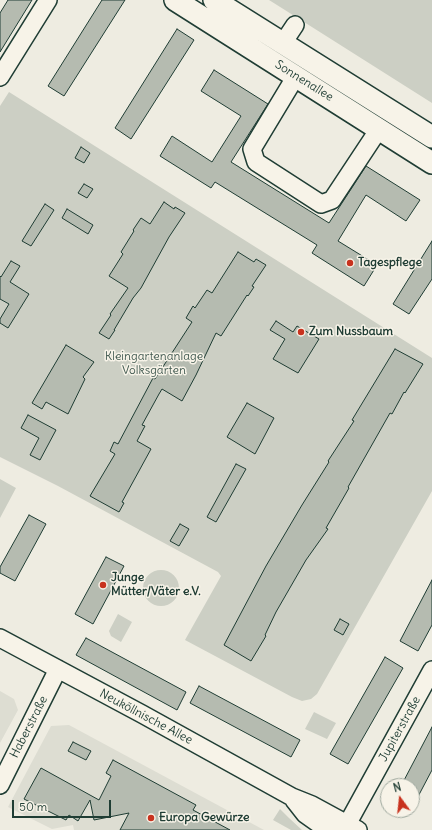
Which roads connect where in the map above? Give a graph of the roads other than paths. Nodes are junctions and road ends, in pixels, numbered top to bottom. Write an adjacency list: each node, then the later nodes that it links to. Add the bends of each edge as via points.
1 (48, 0): 7 (street)
2 (175, 0): 6 (main road, Sonnenallee)
3 (214, 0): 5 (main road, Sonnenallee)
4 (295, 25): 5 (street)
5 (283, 43): 9 (main road, Sonnenallee)
6 (296, 76): 8 (main road, Sonnenallee); 8 (street, via 252,149 256,162 321,204 332,200)
7 (0, 77)
8 (379, 129): 10 (main road, Sonnenallee)
9 (432, 137)
10 (432, 163)
11 (0, 638): 12 (street, Neuköllnische Allee)
12 (58, 669): 14 (street, Haberstraße); 15 (street, Neuköllnische Allee)
13 (432, 670): 16 (street, Jupiterstraße)
14 (0, 785)
15 (292, 797): 16 (street, Neuköllnische Allee, via 312,805); 17 (street, Neuköllnische Allee, via 305,814)
16 (350, 828)
17 (329, 830)

